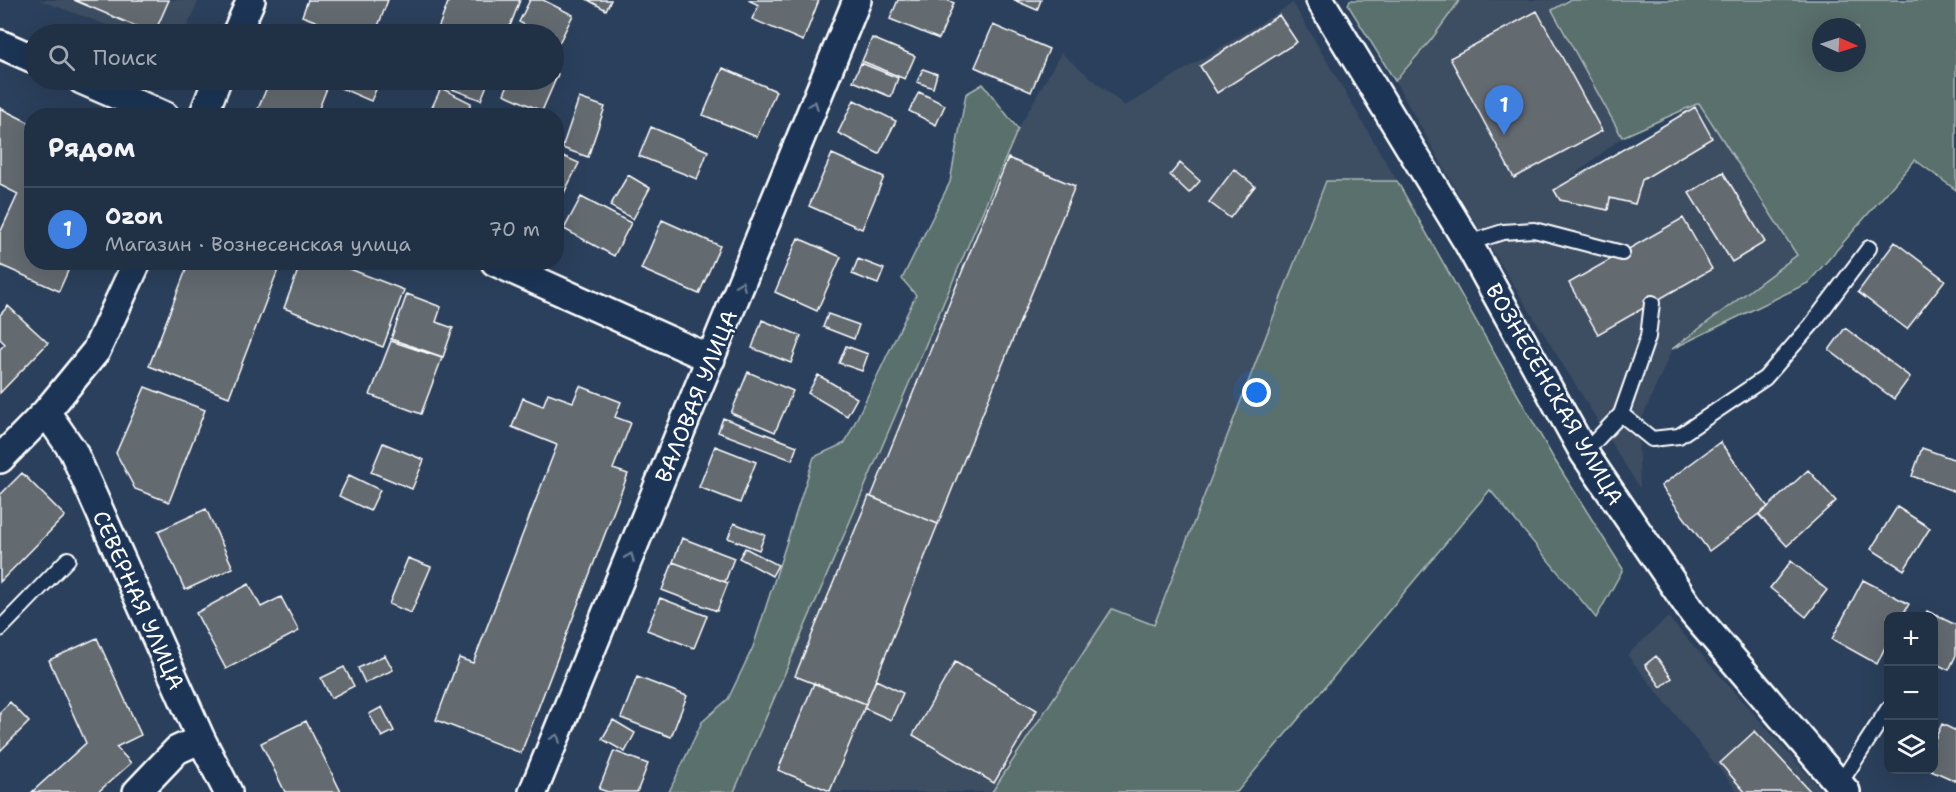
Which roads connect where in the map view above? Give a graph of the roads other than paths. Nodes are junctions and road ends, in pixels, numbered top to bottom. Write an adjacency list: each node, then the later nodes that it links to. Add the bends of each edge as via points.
1 (251, 0): 4 (street)
2 (857, 0): 17 (street, ВАЛОВАЯ УЛИЦА, one-way to 2)
3 (1320, 0): 11 (street, ВОЗНЕСЕНСКАЯ УЛИЦА)
4 (240, 24)
5 (0, 44): 6 (street)
6 (24, 55)
7 (105, 90): 9 (street)
8 (213, 90): 10 (street)
9 (147, 108)
10 (206, 108)
11 (1468, 243): 13 (lane, via 1503,232 1534,230); 20 (street, ВОЗНЕСЕНСКАЯ УЛИЦА)
12 (1869, 248): 19 (lane, via 1765,378 1708,417 1679,436 1652,439)
13 (1622, 253)
14 (133, 270): 18 (street, via 96,351)
15 (513, 270): 17 (street)
16 (1652, 303): 19 (lane, via 1648,337)
17 (711, 359): 29 (street, ВАЛОВАЯ УЛИЦА, one-way to 17)
18 (46, 412): 21 (street); 25 (street, СЕВЕРНАЯ УЛИЦА, via 73,451)
19 (1622, 414): 20 (lane)
20 (1584, 453): 26 (street, ВОЗНЕСЕНСКАЯ УЛИЦА, via 1693,613)
21 (0, 459)
22 (68, 559): 23 (lane)
23 (0, 629)
24 (1884, 716): 26 (lane)
25 (201, 739): 27 (street, via 177,750); 28 (street, СЕВЕРНАЯ УЛИЦА)
26 (1842, 789)
27 (137, 792)
28 (228, 792)
29 (533, 792)

